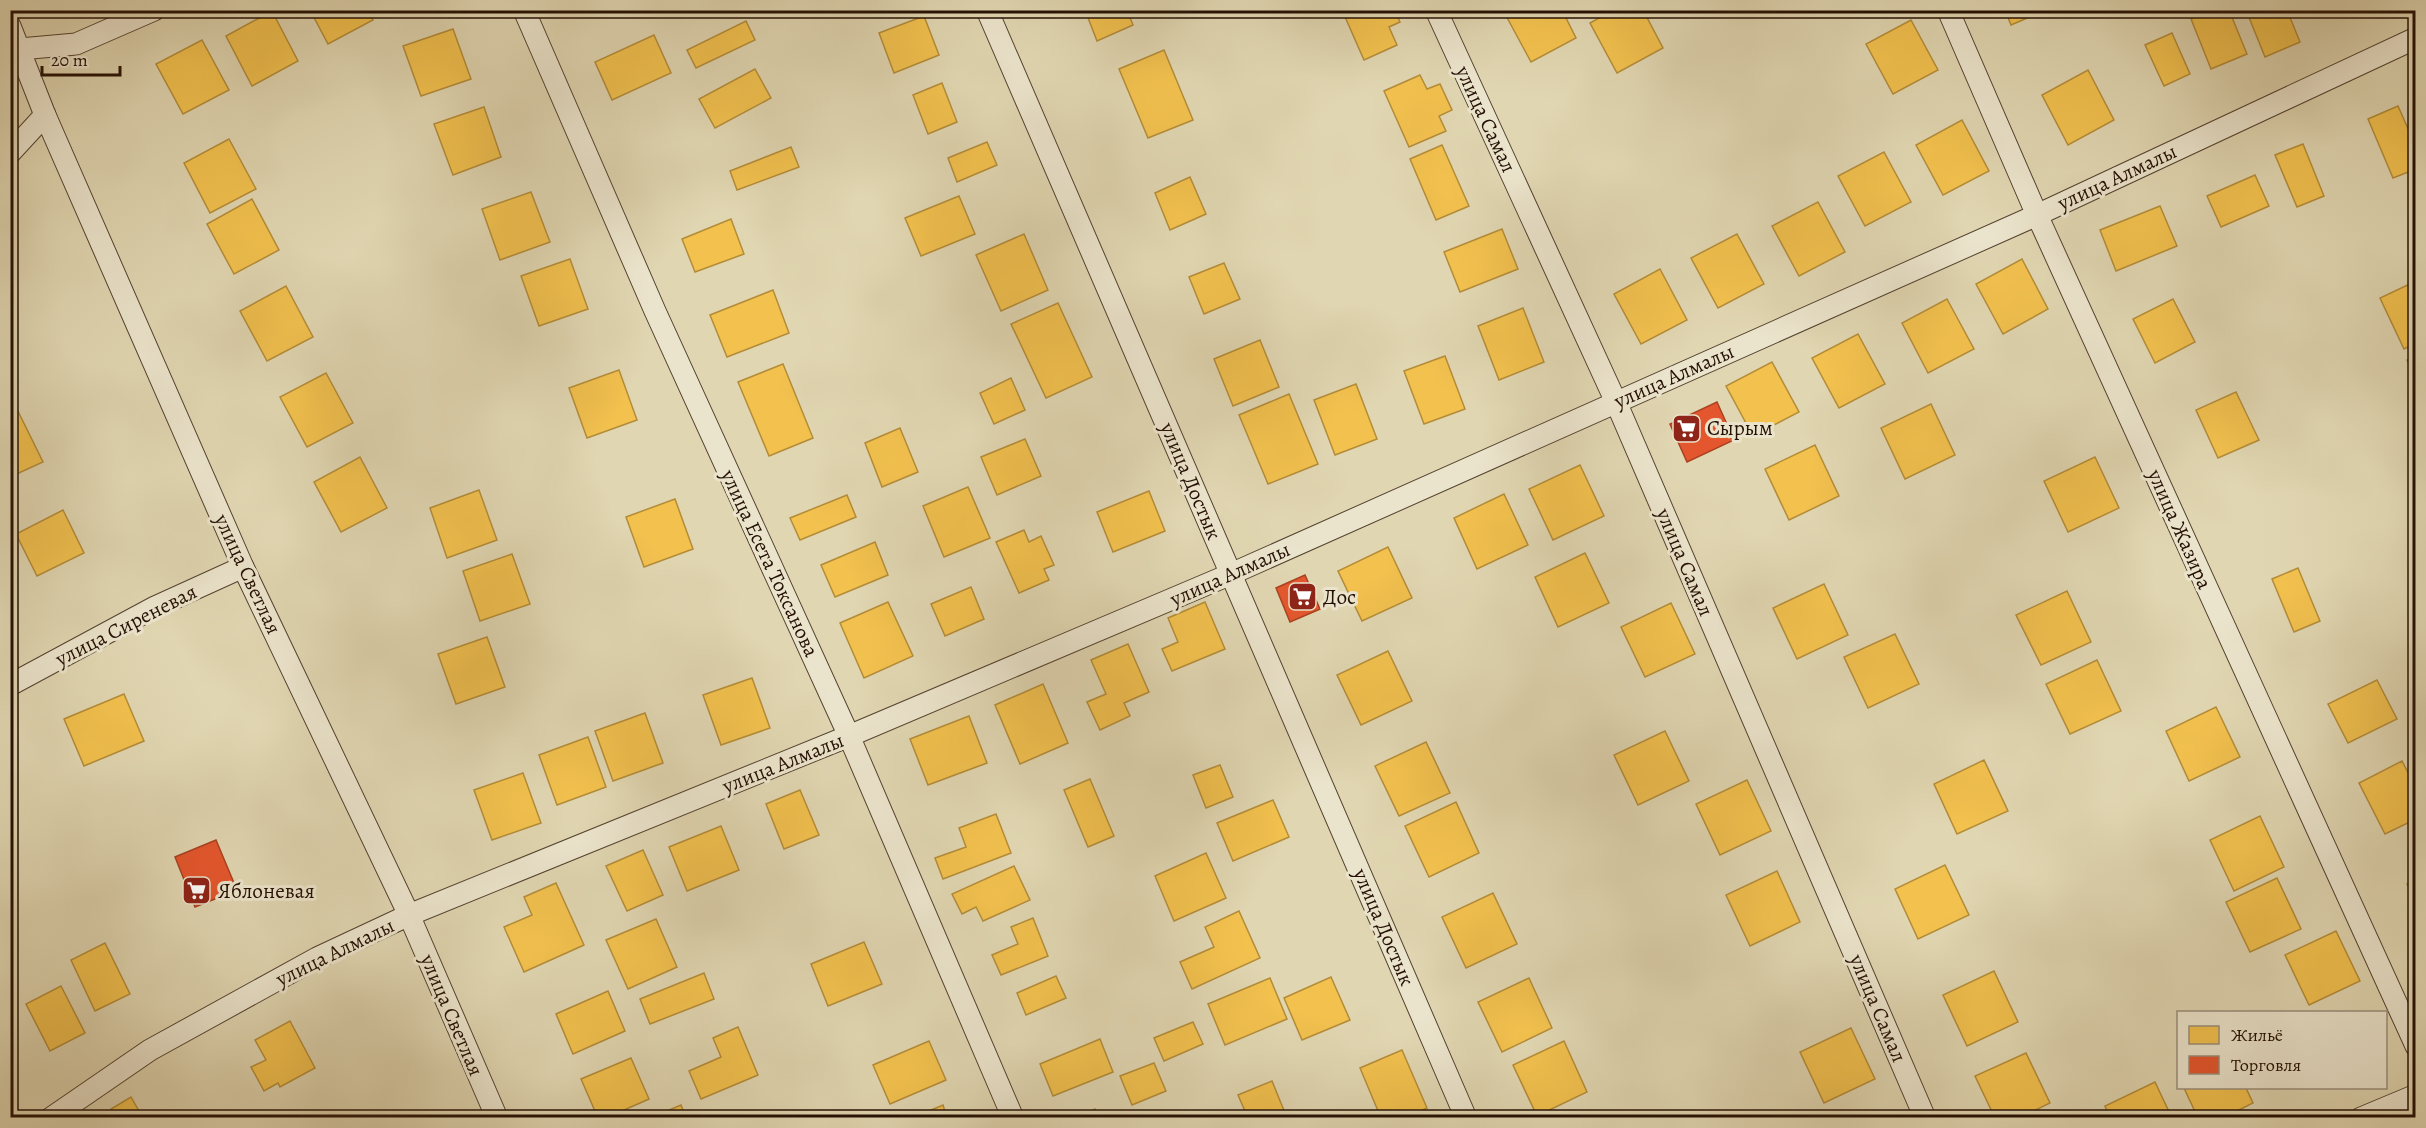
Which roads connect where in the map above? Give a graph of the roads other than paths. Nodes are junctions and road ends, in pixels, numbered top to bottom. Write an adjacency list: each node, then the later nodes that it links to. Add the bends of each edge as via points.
1 (154, 10): 8 (street, via 76,44)
2 (524, 10): 16 (street, улица Есета Токсанова, via 655,311)
3 (987, 10): 14 (street, улица Достык)
4 (1436, 10): 12 (street, улица Самал)
5 (1948, 10): 11 (street, улица Жазира)
6 (10, 26): 8 (street, улица Светлая)
7 (2415, 38): 11 (street, улица Алмалы)
8 (20, 49): 9 (street, улица Светлая)
9 (45, 115): 10 (street); 13 (street, улица Светлая)
10 (10, 153)
11 (2037, 215): 12 (street, улица Алмалы); 18 (street, улица Жазира)
12 (1616, 402): 14 (street, улица Алмалы); 24 (street, улица Самал)
13 (243, 567): 15 (street, улица Сиреневая, via 155,607); 17 (street, улица Светлая)
14 (1231, 574): 16 (street, улица Алмалы); 23 (street, улица Достык)
15 (10, 686)
16 (849, 736): 17 (street, улица Алмалы); 22 (street, улица Есета Токсанова)
17 (409, 915): 20 (street, улица Алмалы, via 317,958 150,1050); 21 (street, улица Светлая)
18 (2415, 1046)
19 (2415, 1095): 25 (street)
20 (51, 1118)
21 (497, 1118)
22 (1013, 1118)
23 (1466, 1118)
24 (1925, 1118)
25 (2361, 1118)

